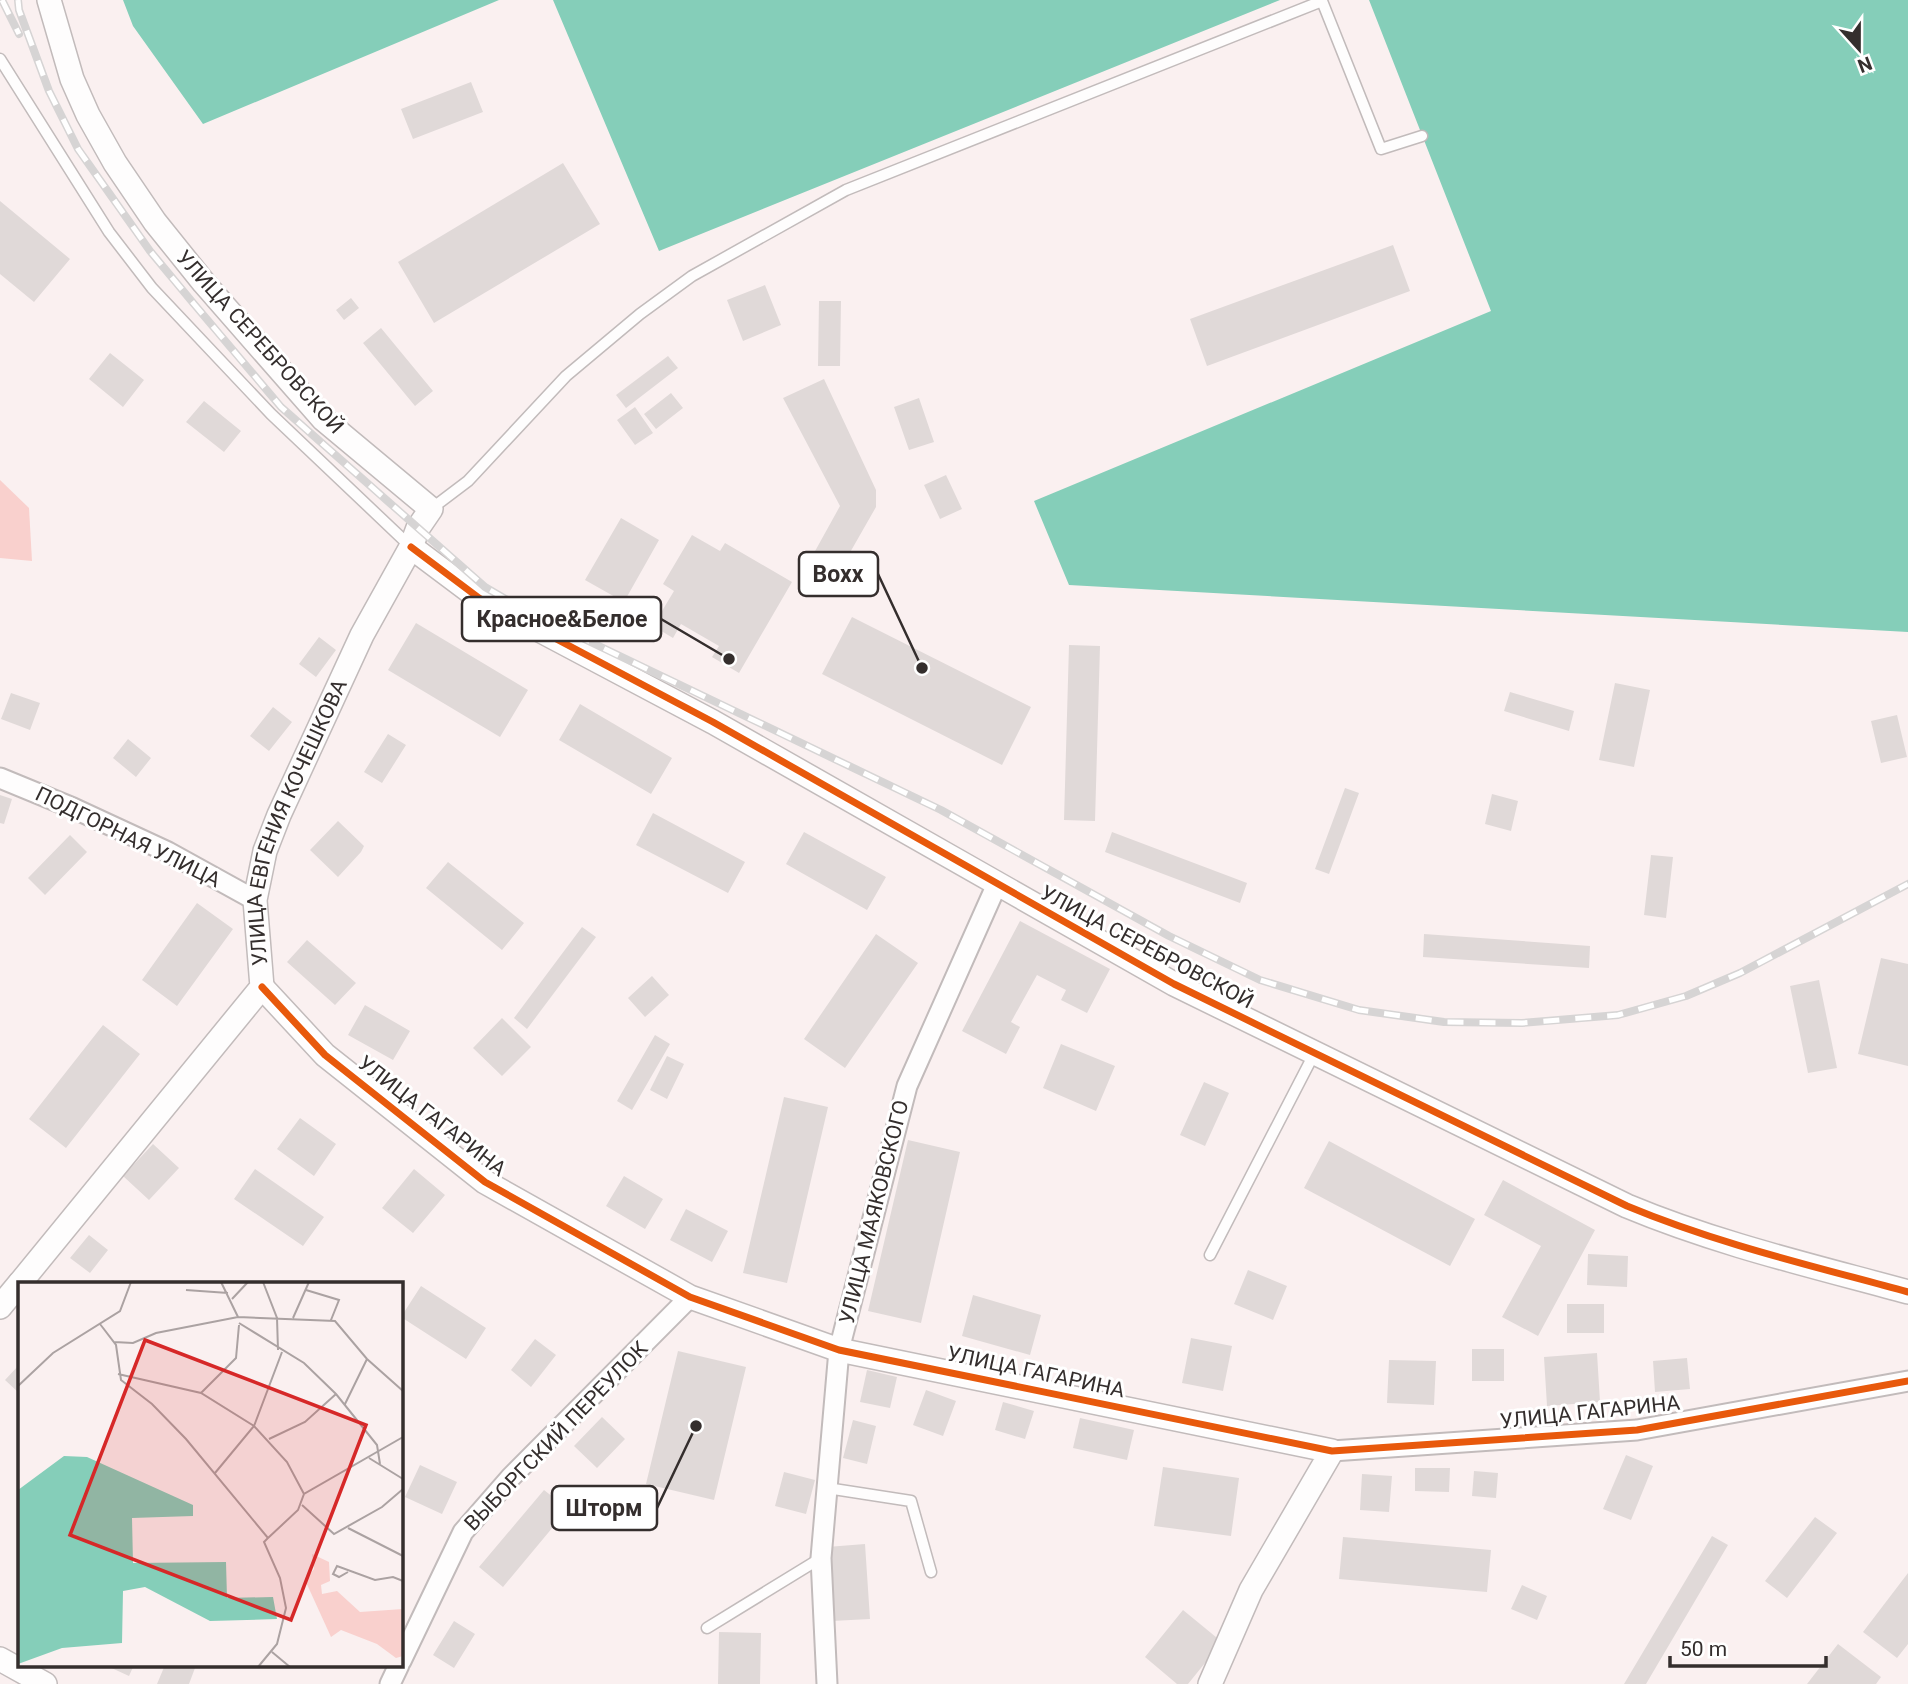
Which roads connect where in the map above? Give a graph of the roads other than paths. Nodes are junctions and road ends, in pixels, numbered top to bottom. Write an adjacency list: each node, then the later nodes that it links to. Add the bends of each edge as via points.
1 (49, 0): 4 (street, УЛИЦА СЕРЕБРОВСКОЙ, via 88,116 155,222 323,419)
2 (0, 59): 5 (lane, via 109,232 152,288 271,414)
3 (1422, 136): 4 (lane, via 1381,149 1322,1 846,190 692,276 566,376 468,481)
4 (431, 509): 5 (street)
5 (411, 547): 7 (street, УЛИЦА СЕРЕБРОВСКОЙ, via 479,598 713,722); 8 (street, УЛИЦА ЕВГЕНИЯ КОЧЕШКОВА, via 362,635 278,815)
6 (0, 778): 8 (street, ПОДГОРНАЯ УЛИЦА, via 168,852)
7 (997, 884): 10 (street, УЛИЦА СЕРЕБРОВСКОЙ, via 1174,984); 17 (street, УЛИЦА МАЯКОВСКОГО, via 906,1086)
8 (255, 900): 9 (street, УЛИЦА ЕВГЕНИЯ КОЧЕШКОВА)
9 (262, 987): 12 (street, УЛИЦА ЕВГЕНИЯ КОЧЕШКОВА); 15 (street, УЛИЦА ГАГАРИНА, via 325,1055 485,1182)
10 (1314, 1054): 11 (lane); 14 (street, УЛИЦА СЕРЕБРОВСКОЙ, via 1672,1225)
11 (1210, 1255)
12 (20, 1282)
13 (18, 1284): 16 (street, УЛИЦА ЕВГЕНИЯ КОЧЕШКОВА)
14 (1908, 1292)
15 (690, 1297): 17 (street, УЛИЦА ГАГАРИНА); 25 (street, ВЫБОРГСКИЙ ПЕРЕУЛОК, via 511,1477 463,1532)
16 (0, 1307)
17 (839, 1350): 19 (street, УЛИЦА ГАГАРИНА); 20 (street, УЛИЦА МАЯКОВСКОГО)
18 (1908, 1381): 19 (street, УЛИЦА ГАГАРИНА, via 1637,1430)
19 (1332, 1451): 30 (street, via 1251,1590)
20 (827, 1488): 21 (street, УЛИЦА МАЯКОВСКОГО); 22 (lane, via 911,1501)
21 (821, 1558): 23 (lane); 29 (street, УЛИЦА МАЯКОВСКОГО)
22 (931, 1572)
23 (707, 1628)
24 (0, 1659): 27 (street)
25 (402, 1659)
26 (399, 1666): 28 (street, ВЫБОРГСКИЙ ПЕРЕУЛОК)
27 (45, 1684)
28 (390, 1684)
29 (827, 1684)
30 (1210, 1684)

